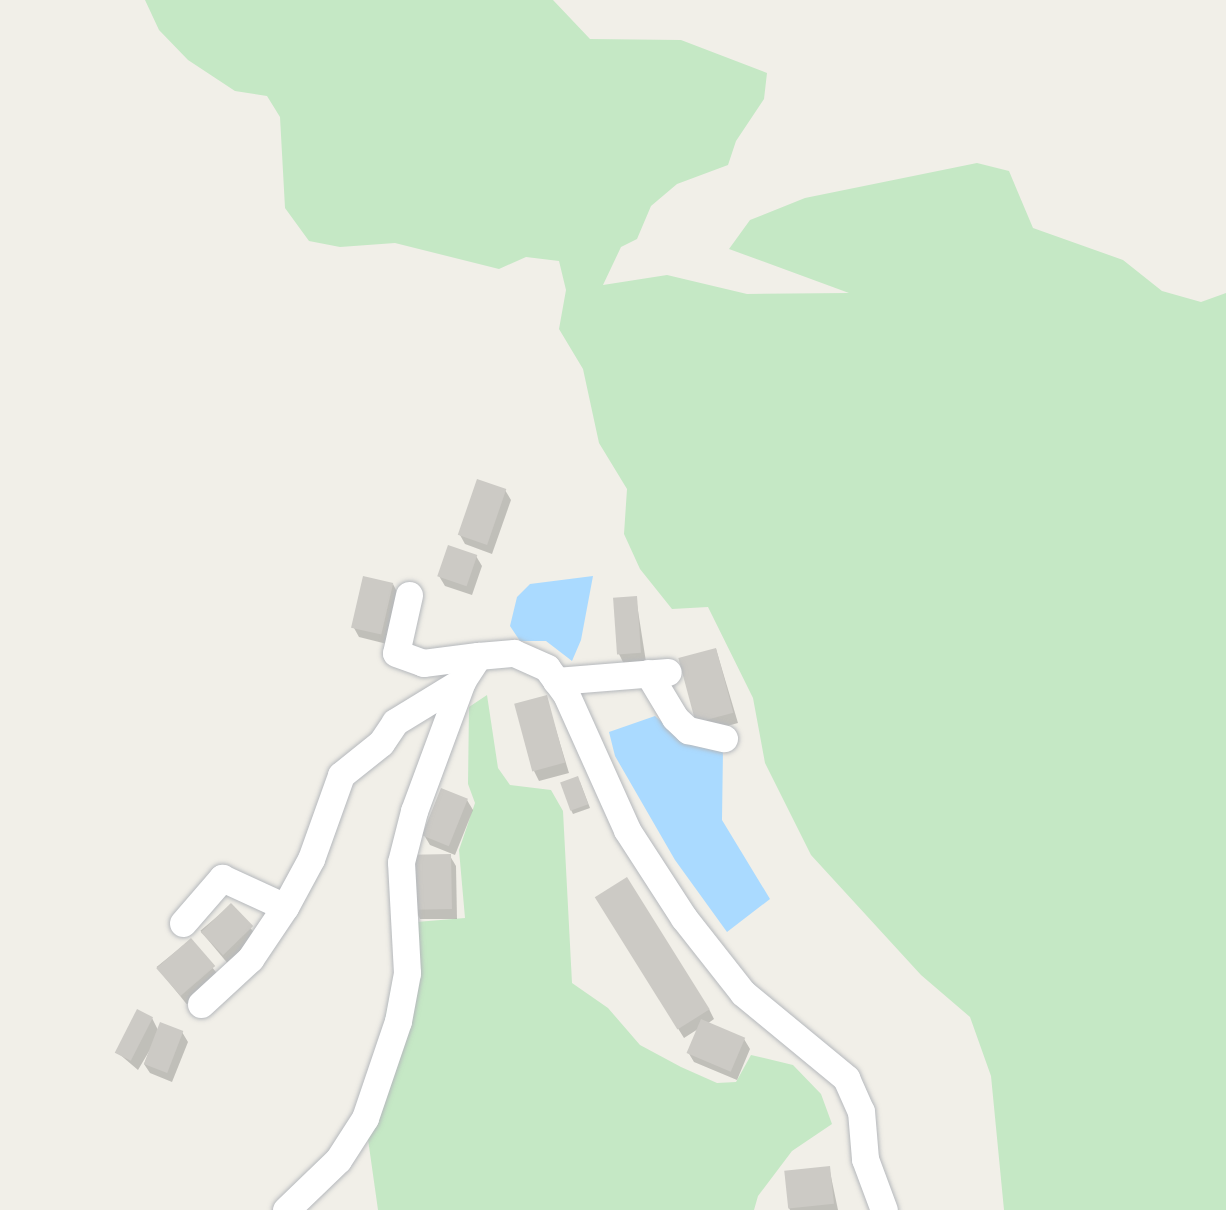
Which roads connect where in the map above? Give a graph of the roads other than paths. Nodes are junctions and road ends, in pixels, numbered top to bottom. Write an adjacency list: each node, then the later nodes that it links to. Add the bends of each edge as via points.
1 (409, 595): 2 (street, via 396,653 423,663)
2 (478, 656): 3 (street); 4 (street, via 514,653 547,668)
3 (462, 681): 6 (street, via 395,722 381,742 340,775 311,859); 9 (street, via 414,811 401,862 407,973 398,1021 365,1118 338,1160)
4 (556, 681): 5 (street, via 658,673 682,724); 10 (street, via 627,830 684,918 743,993 846,1078 861,1111 865,1159)
5 (724, 738)
6 (285, 907): 7 (street, via 222,878); 8 (street, via 250,959)
7 (183, 923)
8 (201, 1004)
9 (286, 1210)
10 (884, 1210)

